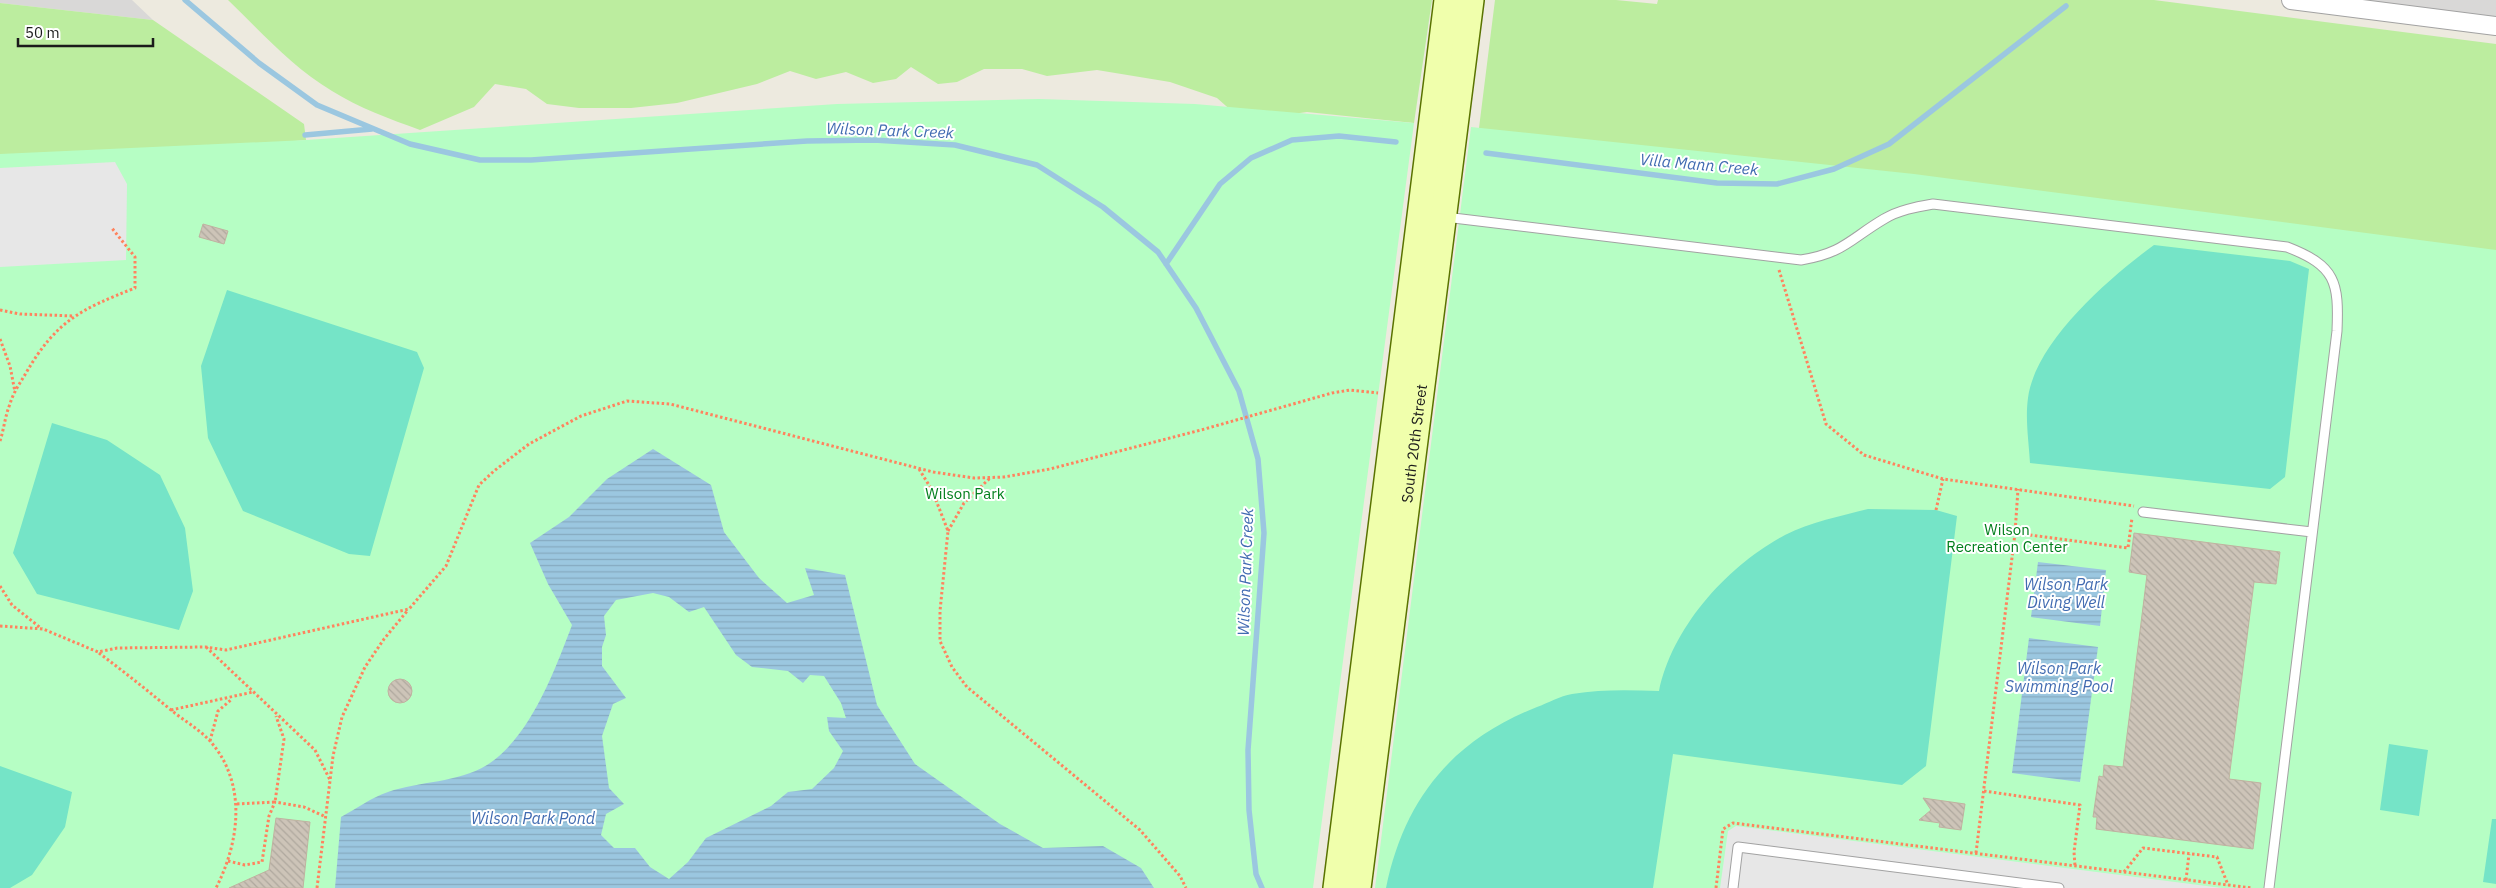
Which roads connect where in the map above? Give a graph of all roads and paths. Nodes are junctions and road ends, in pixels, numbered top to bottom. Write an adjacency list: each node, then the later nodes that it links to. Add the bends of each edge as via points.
1 (1447, 0): 5 (street, South 20th Street)
2 (1471, 0): 5 (street, South 20th Street)
3 (2291, 0): 4 (street)
4 (2496, 26)
5 (1432, 215): 7 (lane); 12 (street, South 20th Street)
6 (111, 227): 9 (path, via 135,257 135,288 105,299)
7 (1776, 257): 16 (path, via 1826,424 1864,455); 22 (lane, via 1801,260 1824,256 1908,208 1933,204 2288,247 2310,256 2328,270 2338,306)
8 (0, 310): 9 (path)
9 (74, 316): 11 (path, via 52,334)
10 (0, 339): 11 (path)
11 (15, 392): 13 (path)
12 (1409, 402): 15 (path, via 1376,392 1350,390 1050,469); 50 (street, South 20th Street); 51 (street, South 20th Street)
13 (0, 441)
14 (918, 469): 15 (path); 21 (path, via 932,490); 25 (path, via 670,404 627,401 581,416 529,444 479,485 446,566)
15 (990, 478): 21 (path, via 964,503)
16 (1943, 479): 17 (path); 19 (path)
17 (2018, 489): 18 (path); 23 (path)
18 (2134, 505): 20 (path); 23 (path, via 2128,548)
19 (1936, 510)
20 (2143, 512): 22 (lane)
21 (948, 531): 49 (path, via 940,641 952,667 967,687 1140,830 1180,876)
22 (2312, 532): 56 (lane)
23 (2015, 533): 36 (path)
24 (0, 586): 27 (path, via 12,605)
25 (409, 609): 28 (path, via 226,650); 35 (path, via 384,639 351,693 342,717)
26 (0, 626): 27 (path)
27 (43, 629): 29 (path)
28 (205, 647): 29 (path, via 117,648); 30 (path)
29 (98, 652): 32 (path)
30 (253, 692): 31 (path); 33 (path)
31 (232, 698): 32 (path); 34 (path, via 218,711)
32 (171, 710): 34 (path)
33 (276, 714): 35 (path, via 315,750); 37 (path, via 284,739)
34 (210, 741): 38 (path, via 234,782)
35 (330, 781): 39 (path)
36 (1984, 791): 40 (path); 43 (path, via 2080,805)
37 (275, 802): 38 (path); 39 (path, via 304,807); 42 (path, via 269,816 262,862 246,865)
38 (237, 804): 42 (path)
39 (326, 817): 48 (path)
40 (1976, 853): 43 (path); 52 (path, via 1733,823 1723,829)
41 (2189, 854): 44 (path, via 2143,848); 45 (path); 46 (path, via 2217,857)
42 (228, 861): 47 (path)
43 (2075, 866): 44 (path)
44 (2124, 872): 45 (path)
45 (2186, 880): 46 (path)
46 (2228, 885): 55 (path)
47 (216, 888)
48 (316, 888)
49 (1186, 888)
50 (1336, 888)
51 (1358, 888)
52 (1716, 888)
53 (1732, 888): 54 (lane, via 1738,847)
54 (2059, 888)
55 (2252, 888)
56 (2268, 888)

